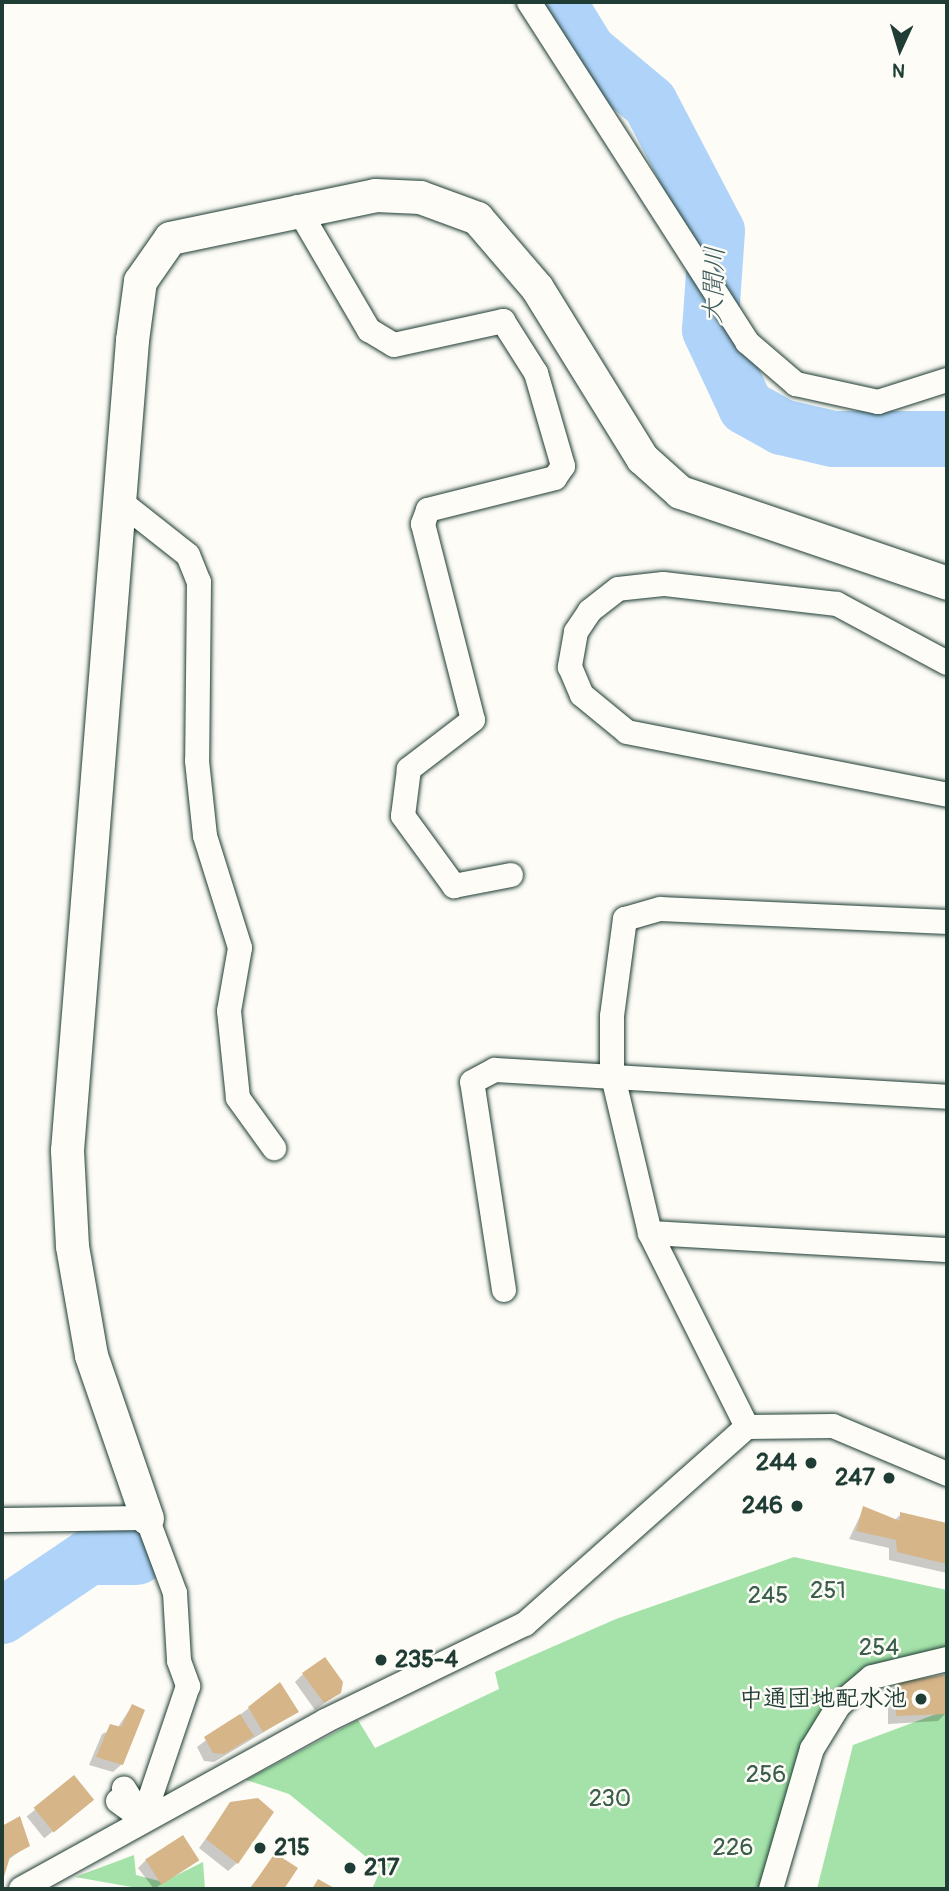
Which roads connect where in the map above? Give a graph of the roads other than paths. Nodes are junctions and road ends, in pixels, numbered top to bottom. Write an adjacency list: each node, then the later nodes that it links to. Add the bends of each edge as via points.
1 (529, 2): 3 (street, via 747,342 796,384 878,402)
2 (297, 207): 4 (street, via 170,238 149,262 140,281); 5 (street, via 375,195 420,197 477,218 537,288 642,458 680,492); 8 (street, via 369,330 394,345 503,321 536,373 563,466 555,478 428,510 423,524 473,720 409,769 403,816 453,886)
3 (947, 380)
4 (117, 499): 12 (street, via 188,555 199,582 197,761 205,836 240,948 229,1011 238,1097); 19 (street, via 67,1150 72,1246 91,1355)
5 (947, 583)
6 (947, 663): 7 (street, via 837,604 663,584 618,589 590,611 576,632 570,667 582,695 626,732)
7 (947, 795)
8 (512, 875)
9 (947, 922): 10 (street, via 661,909 625,919)
10 (612, 1072): 11 (street); 13 (street); 15 (street, via 495,1070 472,1082)
11 (947, 1097)
12 (274, 1148)
13 (650, 1233): 14 (street); 16 (street)
14 (947, 1250)
15 (504, 1290)
16 (747, 1427): 17 (street, via 833,1426); 22 (street, via 525,1624 323,1716 243,1775 202,1786)
17 (947, 1474)
18 (4, 1516): 19 (street)
19 (147, 1517): 22 (street, via 175,1593 178,1661 188,1686 174,1749)
20 (947, 1660): 24 (street, via 872,1677 839,1705 812,1749)
21 (121, 1795): 22 (street)
22 (143, 1819): 23 (street, via 63,1874)
23 (21, 1889)
24 (771, 1889)

